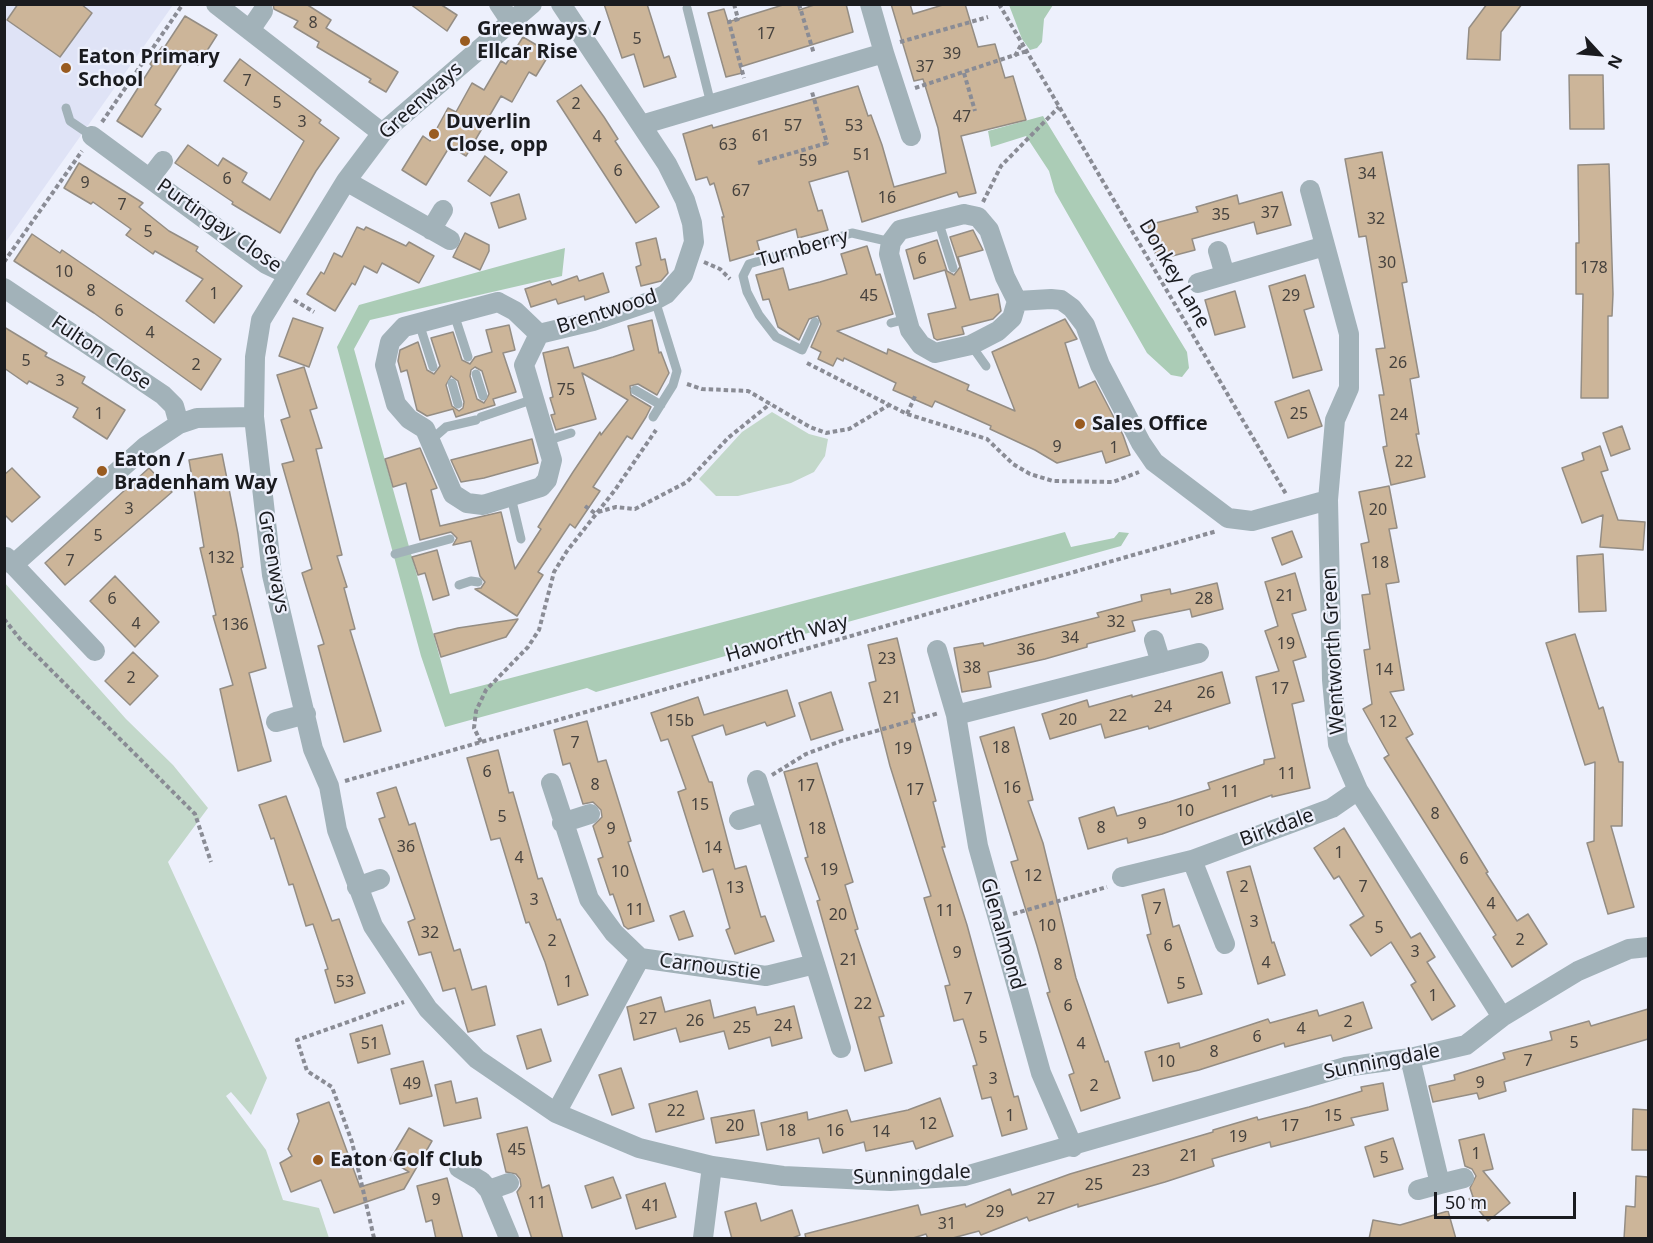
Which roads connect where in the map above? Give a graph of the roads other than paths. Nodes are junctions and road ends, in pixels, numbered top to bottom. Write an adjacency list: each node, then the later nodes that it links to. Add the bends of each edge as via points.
1 (216, 4): 9 (street)
2 (499, 4): 8 (street)
3 (532, 4): 8 (street, Greenways)
4 (561, 4): 13 (street, Brentwood)
5 (870, 4): 10 (street)
6 (687, 8): 11 (lane)
7 (263, 10): 9 (street)
8 (511, 22): 14 (street, Greenways)
9 (250, 30): 14 (street)
10 (883, 50): 11 (street); 16 (street)
11 (711, 104): 13 (street)
12 (66, 108): 15 (lane, via 70,121)
13 (641, 125): 33 (street, Brentwood, via 685,200 694,242 683,275)
14 (382, 133): 19 (street, Greenways)
15 (92, 136): 18 (street, Purtingay Close)
16 (911, 136)
17 (163, 161): 18 (street, Purtingay Close)
18 (150, 178): 29 (street, Purtingay Close)
19 (346, 181): 23 (street); 29 (street, Greenways)
20 (1310, 190): 26 (street, Wentworth Green)
21 (443, 210): 23 (street)
22 (938, 220): 25 (street, via 900,230); 28 (lane); 34 (street, via 964,214 978,217 989,230)
23 (431, 230): 24 (street)
24 (450, 240)
25 (891, 242): 36 (lane, Turnberry, via 852,233 748,264 743,276 747,292 776,338 802,351); 39 (street, via 899,321 921,345 935,353)
26 (1325, 246): 30 (street); 57 (street, Wentworth Green, via 1349,334 1349,388 1335,420)
27 (1218, 251): 30 (street)
28 (953, 267)
29 (287, 274): 50 (street, Greenways, via 261,320 255,357)
30 (1225, 275): 31 (street)
31 (1198, 283)
32 (7, 294): 52 (street, Fulton Close, via 163,395 174,406)
33 (655, 300): 38 (street, Brentwood); 49 (lane, via 678,371)
34 (1017, 301): 39 (street, via 1012,318 998,331); 57 (street, via 1060,300 1072,308 1085,325 1101,366 1154,462 1228,518 1252,521)
35 (454, 314): 37 (street, Brentwood); 38 (street, Brentwood, via 498,302 515,311); 40 (lane)
36 (815, 322)
37 (419, 323): 42 (lane); 54 (street, Brentwood, via 404,327 390,342 385,364 396,404 425,429)
38 (539, 334): 47 (street, Brentwood, via 525,365)
39 (971, 345): 41 (lane)
40 (468, 357)
41 (986, 366)
42 (433, 367)
43 (476, 374): 46 (lane)
44 (452, 383): 48 (lane)
45 (635, 390): 49 (lane)
46 (483, 396)
47 (534, 399): 54 (lane, via 463,419); 55 (street, Brentwood)
48 (458, 405)
49 (661, 405): 51 (lane)
50 (254, 417): 52 (street, via 197,418); 70 (street, Greenways, via 272,575)
51 (657, 420)
52 (179, 424): 61 (street, via 146,446)
53 (571, 433): 55 (lane)
54 (431, 440): 56 (street, Brentwood, via 446,480 459,499 483,506)
55 (546, 441): 56 (street, Brentwood, via 552,460 547,480 531,492)
56 (511, 497): 59 (lane)
57 (1328, 500): 75 (street, Wentworth Green, via 1332,680 1338,744)
58 (450, 539): 60 (lane)
59 (521, 539)
60 (395, 554)
61 (9, 561): 66 (street)
62 (478, 582): 63 (lane)
63 (459, 585)
64 (1154, 639): 68 (street)
65 (937, 650): 69 (street, Glenalmond)
66 (95, 651)
67 (1199, 653): 68 (street)
68 (1161, 663): 69 (street)
69 (955, 712): 92 (street, Glenalmond, via 978,846 1041,1073)
70 (306, 714): 71 (street); 74 (street, Greenways, via 313,749)
71 (276, 722)
72 (764, 778): 76 (street)
73 (550, 783): 79 (street, Carnoustie)
74 (329, 786): 83 (street, Sunningdale, via 337,830)
75 (1358, 790): 80 (street, Birkdale, via 1332,808); 88 (street, Wentworth Green)
76 (766, 812): 78 (street); 87 (street)
77 (590, 814): 79 (street)
78 (739, 820)
79 (562, 823): 86 (street, Carnoustie, via 589,899 614,933)
80 (1192, 860): 81 (street, Birkdale); 84 (street)
81 (1122, 877)
82 (381, 879): 83 (street)
83 (357, 887): 91 (street, Sunningdale, via 373,926 419,997 477,1059)
84 (1225, 944)
85 (1648, 946): 88 (street, Sunningdale, via 1629,949 1578,971)
86 (640, 958): 87 (street, Carnoustie, via 766,976); 91 (street, Carnoustie)
87 (815, 964): 89 (street)
88 (1502, 1017): 90 (street, Sunningdale, via 1466,1045)
89 (841, 1048)
90 (1410, 1058): 92 (street, Sunningdale, via 1323,1073); 97 (street)
91 (556, 1113): 93 (street, Sunningdale, via 639,1148)
92 (1073, 1147): 93 (street, Sunningdale, via 965,1176 890,1181 783,1176)
93 (712, 1166): 101 (street)
94 (459, 1168): 98 (street)
95 (1464, 1178): 97 (street)
96 (509, 1183): 98 (street)
97 (1440, 1184): 99 (street)
98 (489, 1190): 100 (street)
99 (1418, 1190)
100 (509, 1239)
101 (703, 1239)

